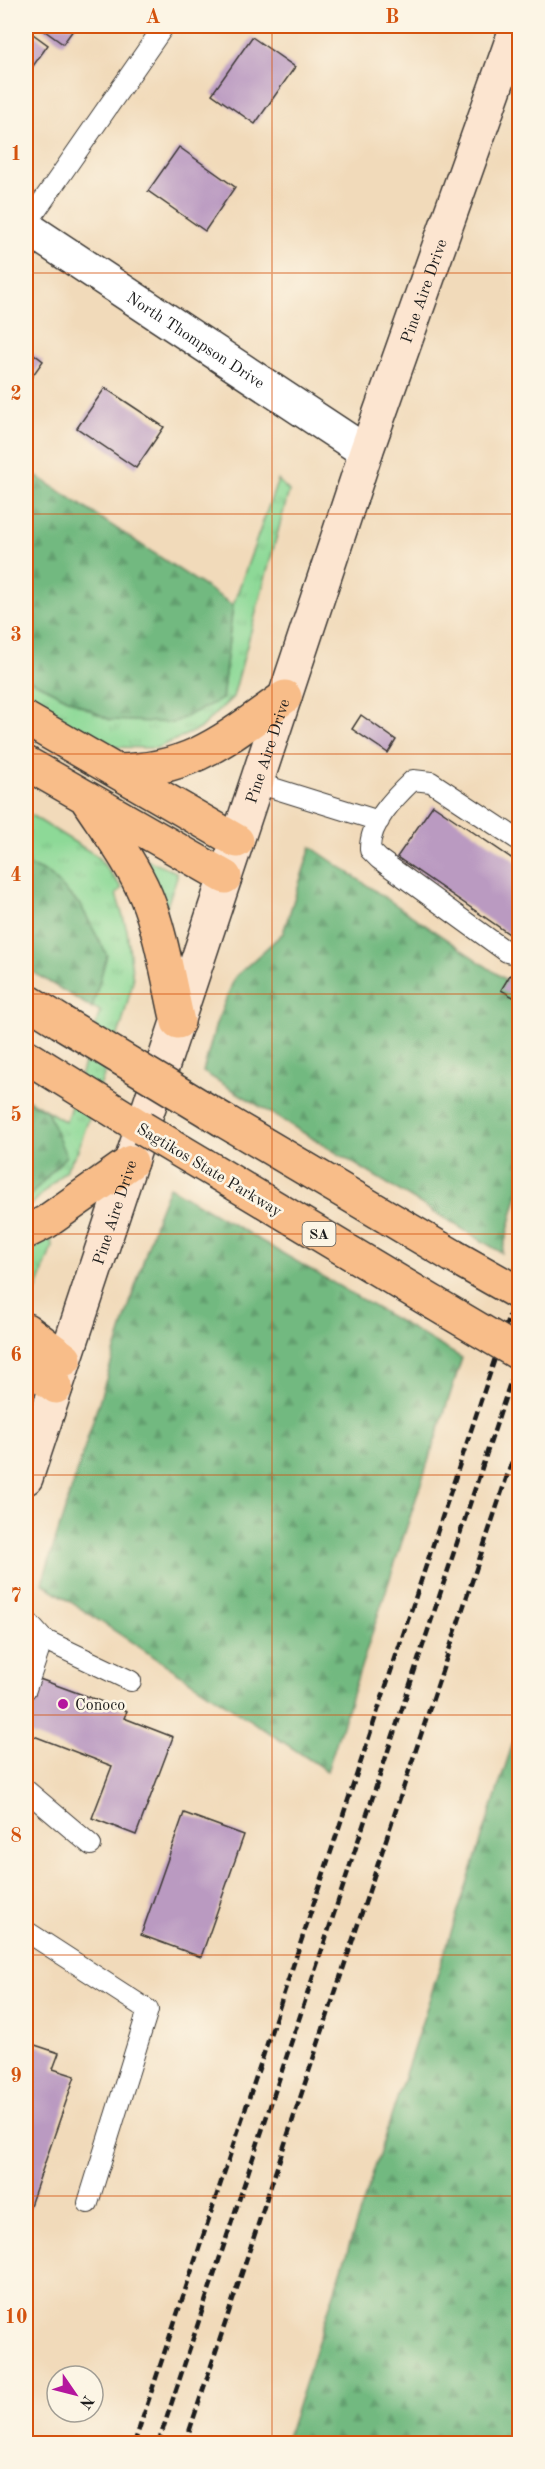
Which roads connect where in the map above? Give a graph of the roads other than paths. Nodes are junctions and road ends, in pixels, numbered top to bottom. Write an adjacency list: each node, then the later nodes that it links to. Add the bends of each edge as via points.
1 (164, 26): 3 (lane)
2 (517, 26): 4 (street, Pine Aire Drive)
3 (26, 226): 4 (street, North Thompson Drive)
4 (366, 452): 5 (street, Pine Aire Drive)
5 (285, 697): 8 (highway, via 196,756 142,771); 9 (street, Pine Aire Drive)
6 (26, 719): 8 (highway)
7 (26, 763): 10 (highway)
8 (116, 771): 12 (highway)
9 (257, 783): 11 (lane); 12 (street, Pine Aire Drive)
10 (86, 798): 14 (highway); 17 (highway, via 147,899)
11 (379, 821): 13 (lane, via 413,780 432,782); 15 (lane, via 369,839 370,850 507,952)
12 (237, 841): 14 (street, Pine Aire Drive)
13 (519, 841)
14 (225, 877): 17 (street, Pine Aire Drive)
15 (519, 955)
16 (26, 1000): 21 (highway, bridge)
17 (178, 1022): 19 (street, Pine Aire Drive)
18 (31, 1059): 23 (highway, Sagtikos State Parkway / SA, bridge)
19 (131, 1162): 20 (highway); 25 (street, Pine Aire Drive)
20 (26, 1232)
21 (519, 1294)
22 (26, 1330): 25 (highway)
23 (519, 1354)
24 (26, 1365): 25 (highway)
25 (60, 1373): 26 (street, Pine Aire Drive)
26 (26, 1478)
27 (26, 1620): 28 (lane)
28 (43, 1639): 29 (lane); 30 (lane)
29 (131, 1681)
30 (26, 1689)
31 (26, 1790): 32 (lane)
32 (91, 1845)
33 (26, 1932): 34 (lane, via 148,2010)
34 (88, 2204)

